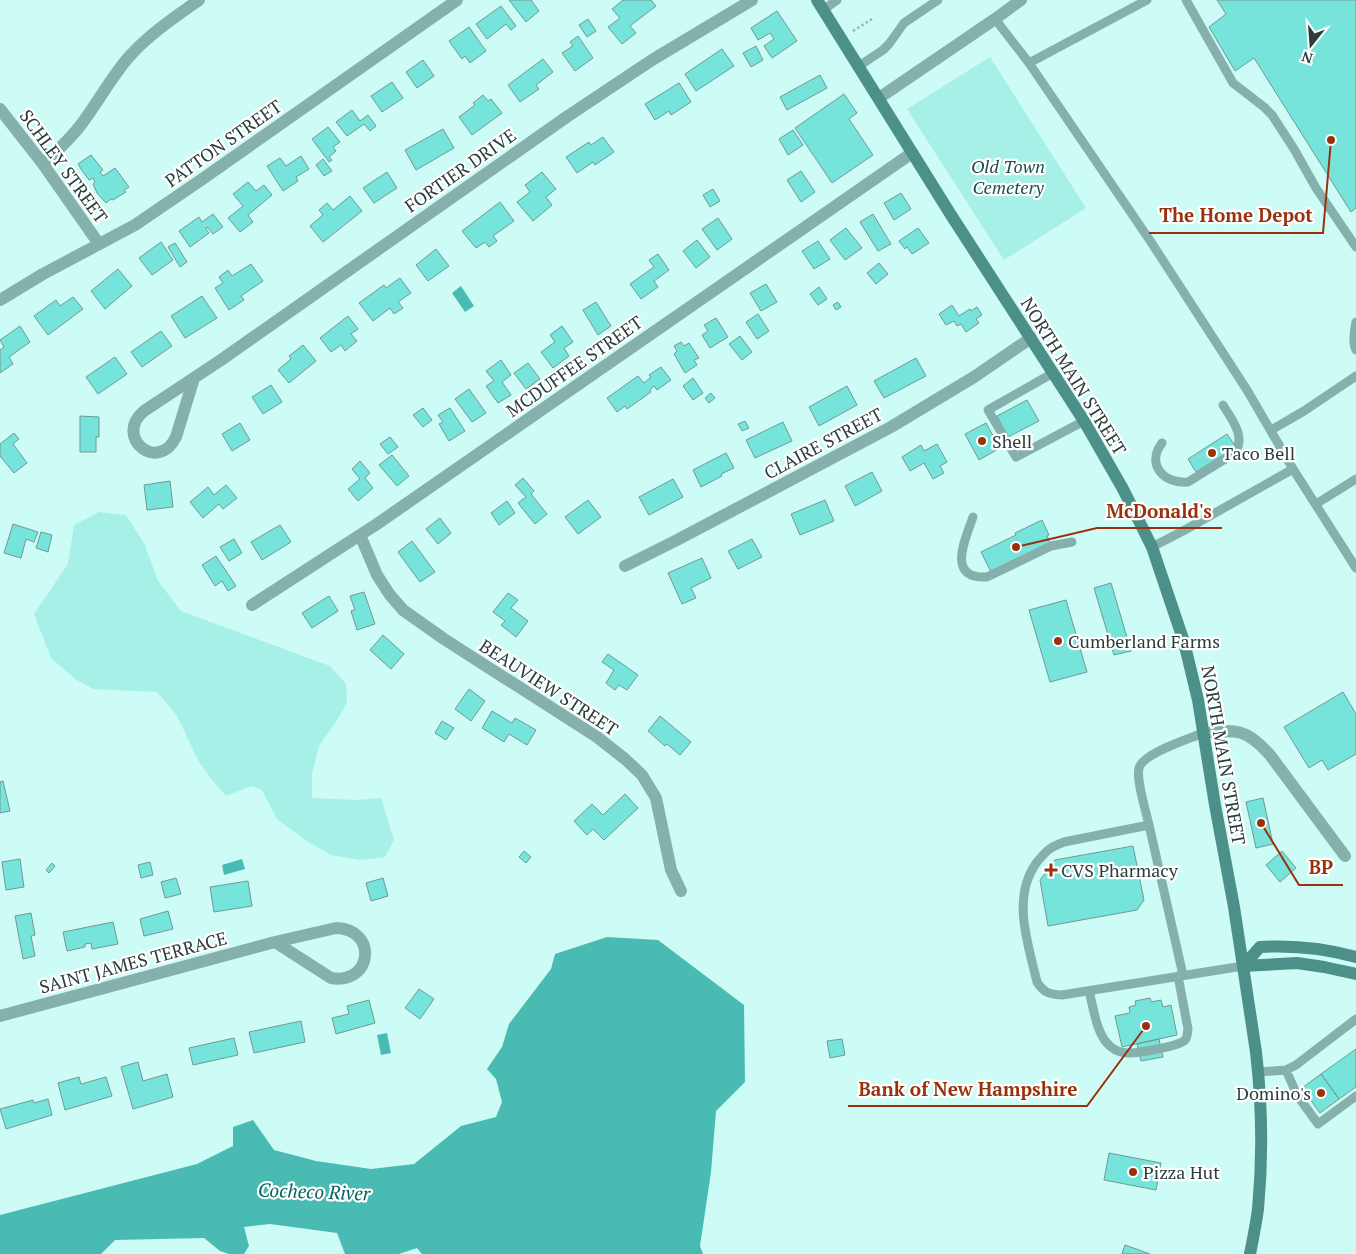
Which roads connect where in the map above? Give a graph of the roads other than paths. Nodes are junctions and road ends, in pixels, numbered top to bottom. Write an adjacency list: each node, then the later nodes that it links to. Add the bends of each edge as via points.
1 (199, 0): 16 (street, via 130,56 79,127)
2 (457, 0): 17 (street, PATTON STREET, via 135,225)
3 (752, 0): 25 (street, FORTIER DRIVE, via 652,60 568,116)
4 (837, 0): 9 (lane)
5 (938, 0): 12 (lane, via 904,23 883,50)
6 (1020, 0): 10 (street)
7 (1147, 0): 11 (lane)
8 (1186, 0): 18 (lane, via 1233,83 1272,115)
9 (820, 5): 12 (main road, NORTH MAIN STREET)
10 (995, 19): 11 (lane); 13 (street)
11 (1029, 63): 28 (lane, via 1156,249)
12 (859, 66): 13 (main road, NORTH MAIN STREET)
13 (879, 98): 15 (main road, NORTH MAIN STREET)
14 (0, 109): 16 (street, SCHLEY STREET)
15 (912, 152): 21 (main road, NORTH MAIN STREET); 34 (street, MCDUFFEE STREET)
16 (43, 164): 17 (street, SCHLEY STREET)
17 (99, 244): 19 (street, PATTON STREET)
18 (1356, 247)
19 (0, 300)
20 (1356, 322): 22 (lane)
21 (1031, 338): 23 (main road, NORTH MAIN STREET); 37 (street, CLAIRE STREET, via 974,378 891,427)
22 (1356, 350)
23 (1053, 372): 27 (main road, NORTH MAIN STREET); 27 (lane, via 988,410 1016,457)
24 (1356, 376): 28 (lane)
25 (194, 378): 25 (street, FORTIER DRIVE, via 139,416 133,429 141,448 154,453 173,444)
26 (1223, 405): 29 (lane, via 1239,433 1240,442 1235,453 1188,482 1178,483 1159,471 1156,456)
27 (1084, 421): 36 (main road, NORTH MAIN STREET)
28 (1271, 430): 30 (lane)
29 (1162, 443)
30 (1293, 469): 32 (lane); 36 (lane)
31 (1356, 479): 32 (lane)
32 (1316, 504): 38 (lane)
33 (973, 517): 35 (lane, via 962,563 964,570 978,577 987,576 1051,546)
34 (360, 535): 39 (street, MCDUFFEE STREET); 43 (street, BEAUVIEW STREET, via 377,576 403,610 597,737 642,775 656,798 671,870)
35 (1072, 542)
36 (1152, 547): 40 (main road, NORTH MAIN STREET, via 1184,642)
37 (625, 566)
38 (1356, 568)
39 (252, 605)
40 (1203, 734): 41 (lane, via 1153,753 1139,767); 42 (street, via 1242,732 1259,743); 46 (main road, NORTH MAIN STREET)
41 (1149, 825): 48 (lane); 49 (lane, via 1052,846 1027,879 1023,921 1037,982 1042,990 1062,996)
42 (1345, 856)
43 (681, 892)
44 (275, 942): 44 (street, SAINT JAMES TERRACE, via 345,928 359,936 365,960 356,974 349,978 331,978); 50 (street, SAINT JAMES TERRACE)
45 (1356, 957): 46 (main road, via 1316,948 1260,947)
46 (1243, 966): 47 (main road, via 1297,964); 48 (lane); 53 (main road, NORTH MAIN STREET)
47 (1356, 974)
48 (1180, 976): 49 (lane); 49 (lane, via 1187,1036 1175,1045 1140,1052 1128,1053 1110,1046 1098,1028)
49 (1089, 991)
50 (0, 1016)
51 (1356, 1019): 52 (lane)
52 (1286, 1070): 53 (lane); 54 (lane, via 1297,1095 1318,1124)
53 (1258, 1072): 55 (main road, NORTH MAIN STREET, via 1261,1158 1258,1208)
54 (1356, 1096)
55 (1250, 1254)

